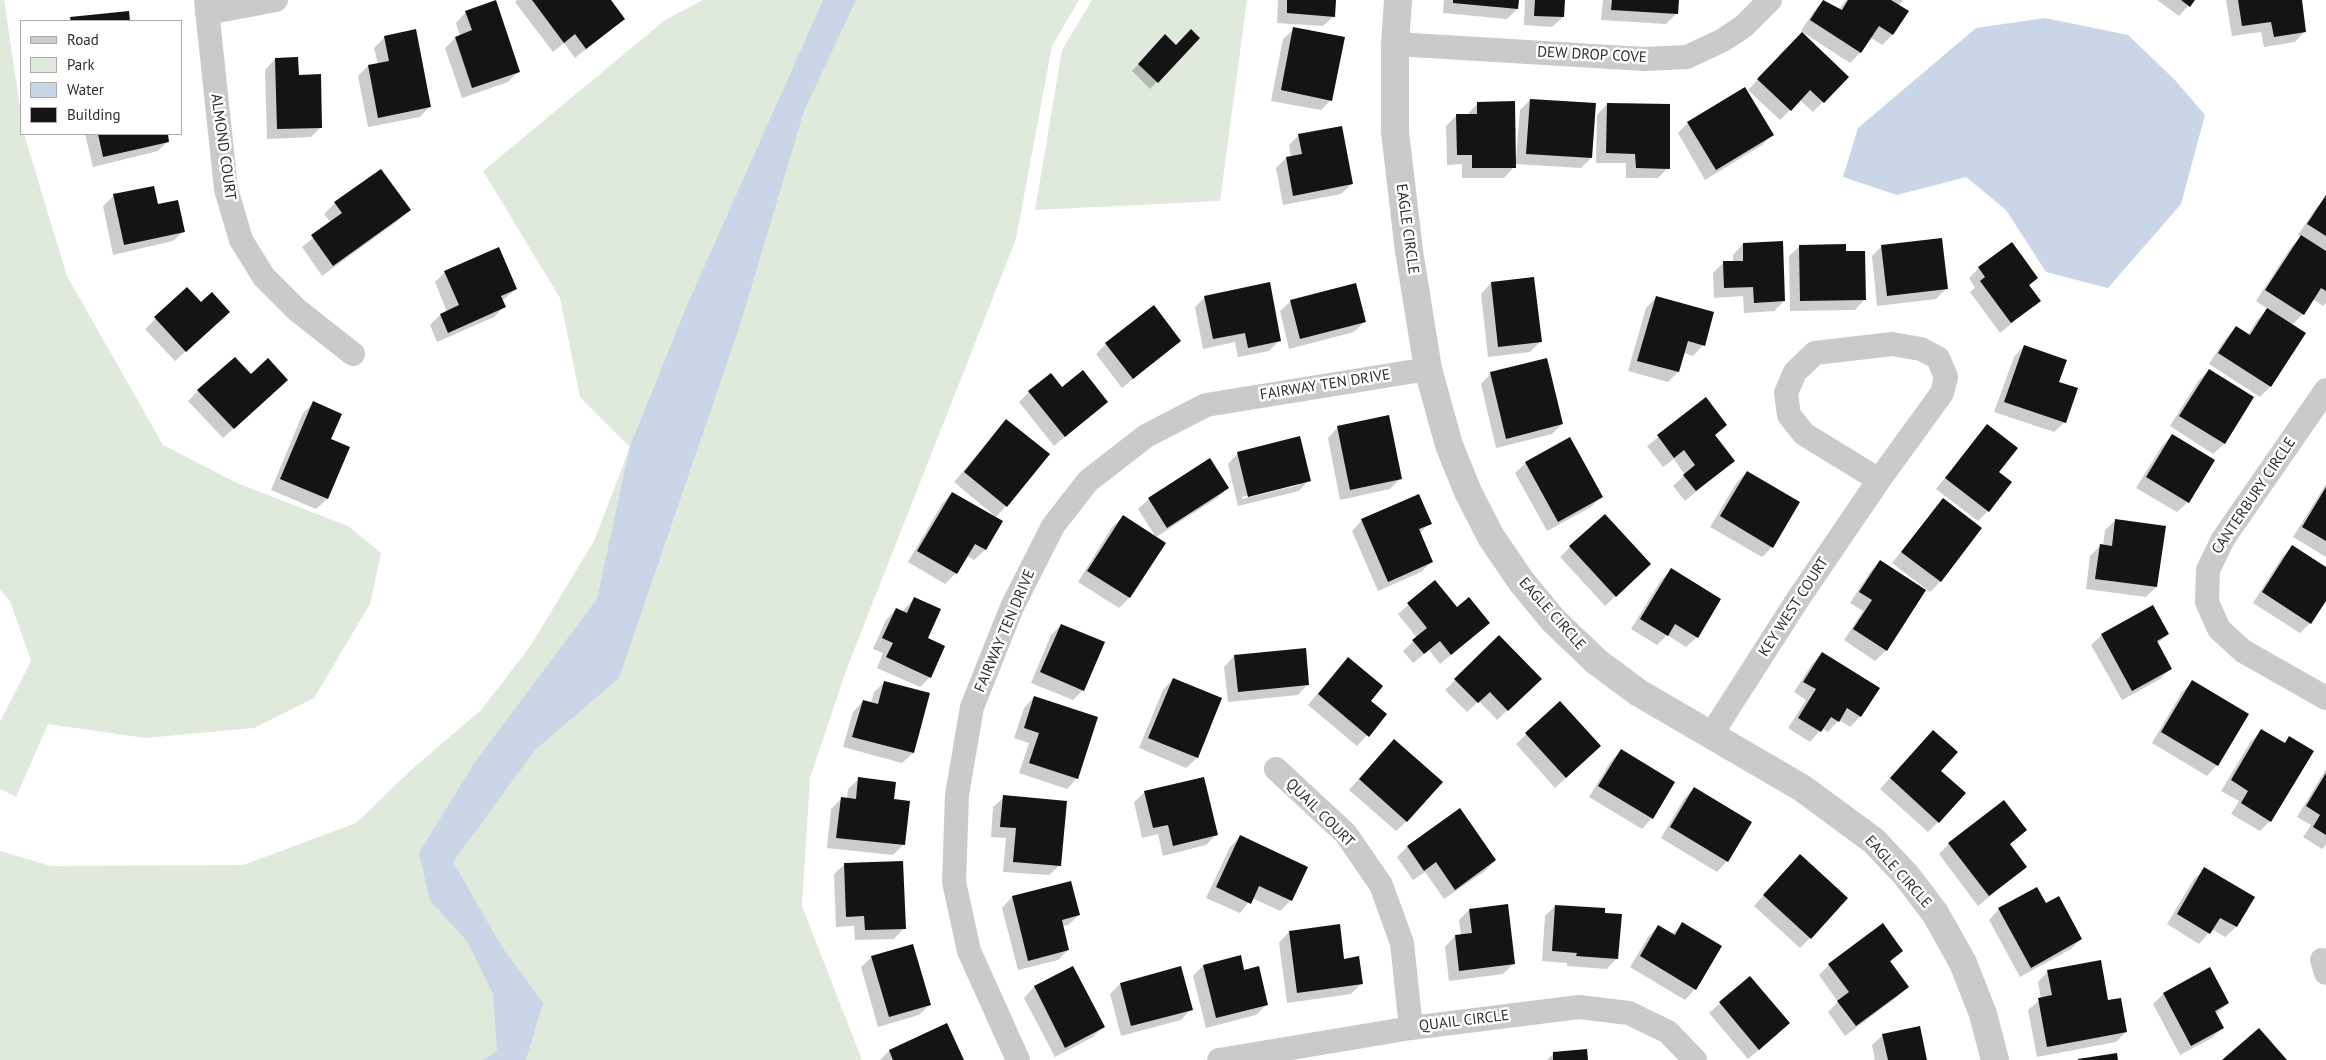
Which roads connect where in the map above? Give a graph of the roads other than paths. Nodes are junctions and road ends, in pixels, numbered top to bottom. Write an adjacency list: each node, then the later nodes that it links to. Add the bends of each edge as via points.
1 (276, 0): 4 (street)
2 (1398, 0): 5 (street, EAGLE CIRCLE)
3 (1770, 0): 5 (street, DEW DROP COVE, via 1744,26 1688,56 1644,59)
4 (206, 6): 6 (street, ALMOND COURT, via 226,190 240,240 264,277 297,310)
5 (1395, 44): 7 (street, EAGLE CIRCLE, via 1395,132)
6 (352, 354)
7 (1428, 368): 11 (street, EAGLE CIRCLE, via 1449,445 1468,492 1491,537 1522,581 1553,620 1597,662 1639,693); 14 (street, FAIRWAY TEN DRIVE, via 1206,405 1146,436 1088,481 1053,526 1012,607 972,707 957,795 954,882 969,951)
8 (2326, 390): 10 (street, CANTERBURY CIRCLE, via 2223,539 2208,570 2207,602 2218,629 2243,651)
9 (1879, 480): 9 (street, KEY WEST COURT, via 1942,393 1946,376 1938,358 1921,348 1892,344 1815,353 1795,372 1786,393 1789,415 1804,434); 11 (street, KEY WEST COURT)
10 (2326, 698)
11 (1711, 735): 17 (street, EAGLE CIRCLE, via 1837,812 1874,841 1906,875 1935,913 1963,963 1983,1014)
12 (1276, 769): 13 (street, QUAIL COURT, via 1346,834 1381,886 1402,943)
13 (1411, 1028): 15 (street, QUAIL CIRCLE); 16 (street, QUAIL CIRCLE, via 1579,1007 1628,1013 1668,1032)
14 (1018, 1060)
15 (1219, 1060)
16 (1695, 1060)
17 (1995, 1060)

